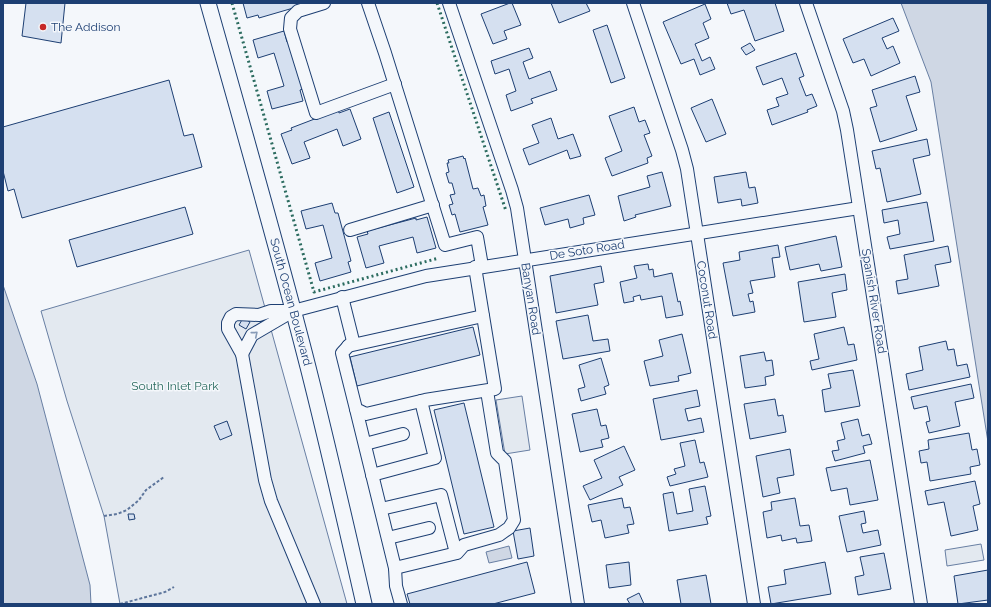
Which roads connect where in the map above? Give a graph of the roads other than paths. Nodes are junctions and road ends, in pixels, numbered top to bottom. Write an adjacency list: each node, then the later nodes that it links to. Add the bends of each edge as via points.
1 (208, 3): 15 (main road, South Ocean Boulevard)
2 (324, 3): 7 (street, via 298,10 291,18 290,29 316,114)
3 (368, 3): 7 (street)
4 (449, 3): 12 (street, Banyan Road, via 512,190)
5 (633, 3): 11 (street, Coconut Road, via 682,150)
6 (806, 3): 9 (street, Spanish River Road, via 843,111)
7 (395, 84): 8 (street)
8 (433, 205): 10 (street); 13 (street, via 445,245 477,238)
9 (859, 208): 11 (street, De Soto Road); 35 (street, Spanish River Road)
10 (350, 230)
11 (697, 233): 12 (street, De Soto Road); 34 (street, Coconut Road)
12 (525, 259): 13 (street, De Soto Road); 33 (street, Banyan Road)
13 (478, 266): 14 (street, De Soto Road, via 414,278); 16 (street)
14 (342, 297): 15 (street, De Soto Road); 17 (street, via 353,341)
15 (293, 311): 18 (street, one-way to 15, via 252,335); 18 (street, via 236,314 231,317 228,329); 31 (main road, South Ocean Boulevard, via 321,418)
16 (482, 316): 17 (street); 19 (street, via 495,389)
17 (348, 346): 21 (street, via 342,353)
18 (242, 354): 30 (street, via 264,480)
19 (487, 391): 20 (street); 28 (street, via 497,453 504,461 514,520 509,528 499,535 464,545)
20 (421, 400): 21 (street, via 366,414); 24 (street, via 435,458)
21 (356, 409): 23 (street)
22 (403, 434): 23 (street)
23 (365, 444): 24 (street)
24 (372, 475): 25 (street)
25 (381, 509): 27 (street); 28 (street, via 441,495)
26 (429, 528): 27 (street)
27 (388, 538): 29 (street)
28 (456, 554): 29 (street)
29 (395, 568): 32 (street)
30 (314, 604)
31 (364, 604)
32 (401, 604)
33 (578, 604)
34 (754, 604)
35 (918, 604)

